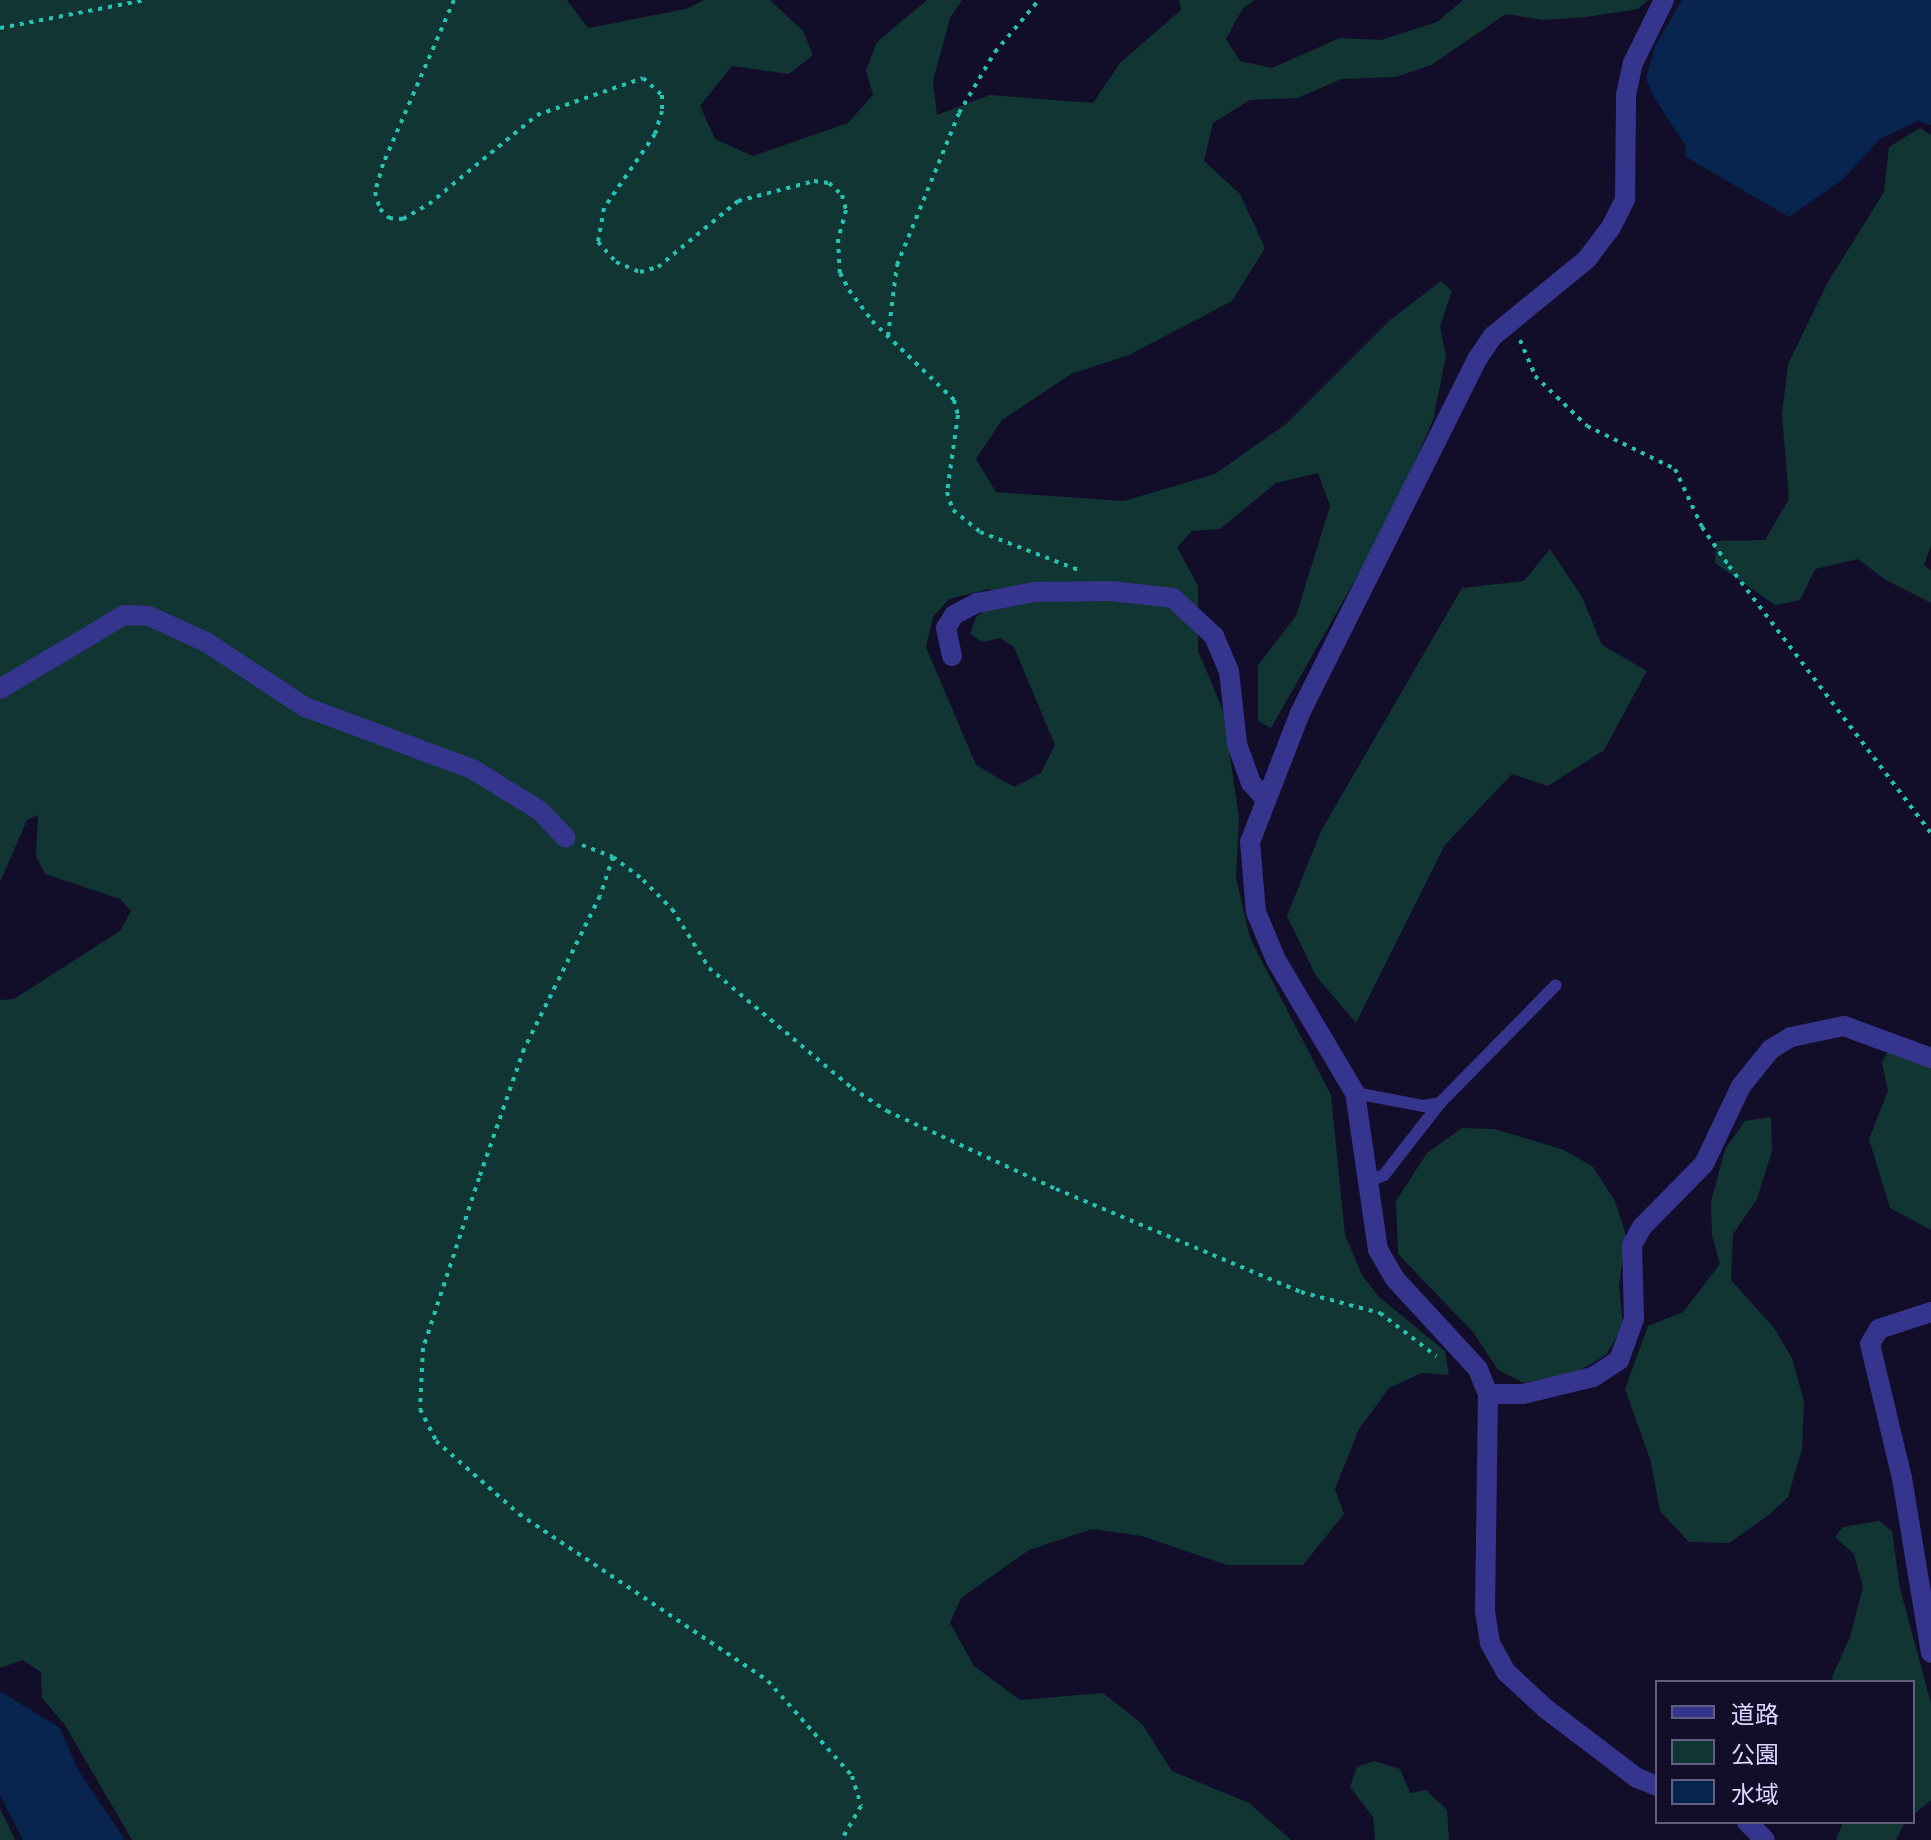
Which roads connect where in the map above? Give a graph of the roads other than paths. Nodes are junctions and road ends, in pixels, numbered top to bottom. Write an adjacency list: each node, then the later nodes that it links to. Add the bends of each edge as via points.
1 (1664, 0): 4 (street, via 1633,63 1626,95 1625,199 1587,259 1510,320 1478,358)
2 (952, 656): 4 (street, via 946,628 954,615 977,603 1034,592 1110,591 1173,598 1214,636 1229,671 1237,744 1251,783)
3 (0, 689): 5 (street, via 124,615 149,616 206,642 305,707 474,770 540,811)
4 (1263, 796): 8 (street, via 1250,842 1256,912 1276,960)
5 (566, 838)
6 (1556, 985): 9 (lane)
7 (1931, 1058): 12 (street, via 1844,1026 1791,1037 1771,1049 1741,1086 1704,1164 1642,1227 1632,1245 1634,1319 1619,1360 1593,1377 1523,1394)
8 (1355, 1093): 9 (lane, via 1423,1106); 10 (street)
9 (1440, 1103): 10 (lane, via 1384,1175)
10 (1368, 1182): 12 (street, via 1378,1250 1395,1279 1478,1369)
11 (1931, 1312): 13 (street, via 1879,1329 1870,1344 1902,1478)
12 (1488, 1394): 14 (street, via 1485,1610 1490,1643 1506,1672 1546,1709 1637,1778)
13 (1931, 1653)
14 (1655, 1785)
15 (1749, 1824): 16 (street)
16 (1765, 1840)

